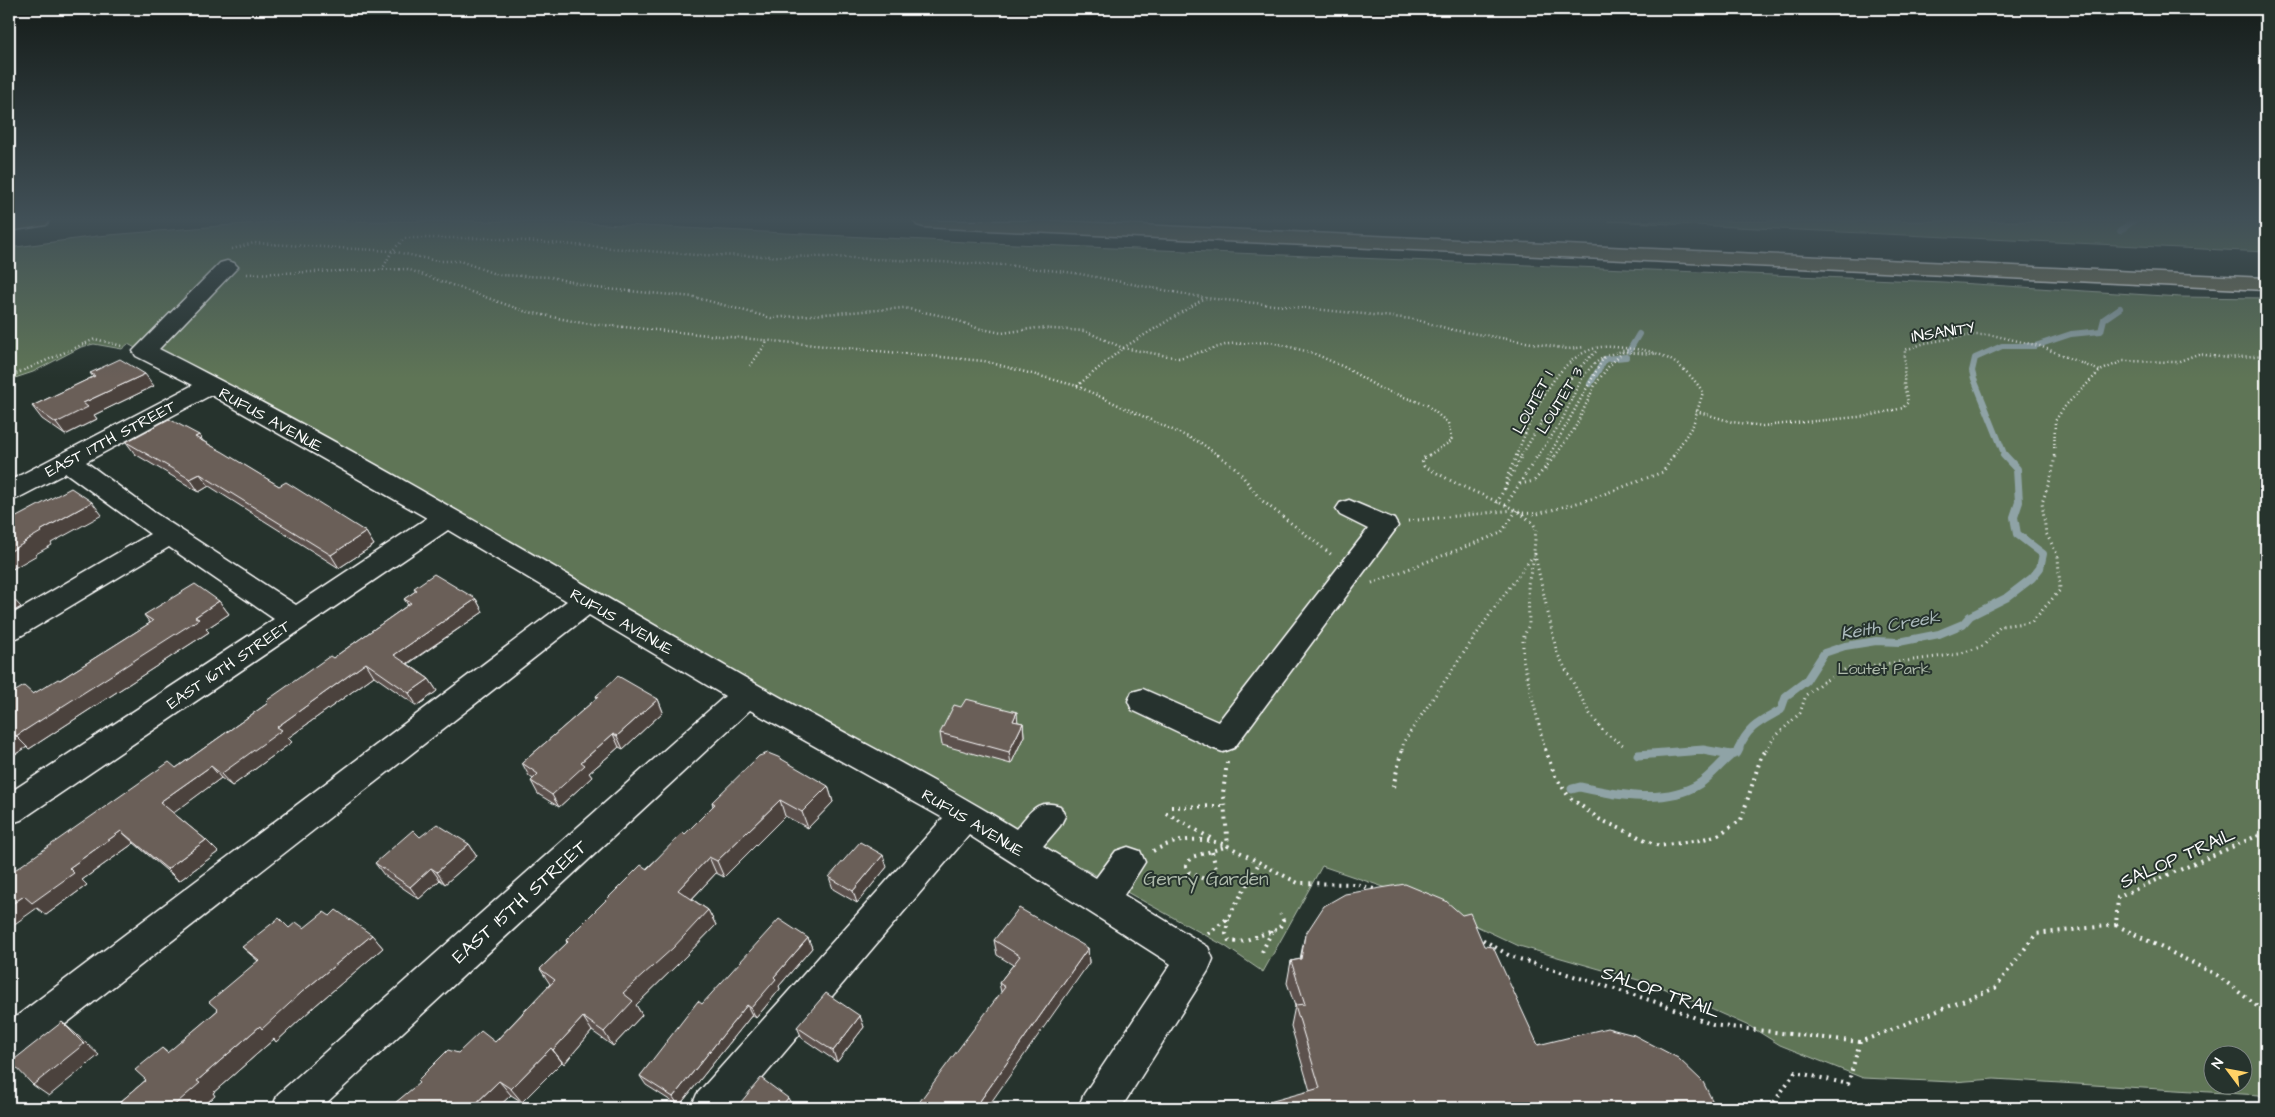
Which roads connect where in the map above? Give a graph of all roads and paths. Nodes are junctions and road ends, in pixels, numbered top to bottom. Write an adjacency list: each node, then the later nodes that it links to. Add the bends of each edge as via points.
1 (221, 273): 16 (street)
2 (231, 273): 3 (path)
3 (264, 273)
4 (418, 273): 12 (path, via 524,311 582,323)
5 (493, 273): 14 (path, via 551,277 596,288 694,297 771,318 904,308 1002,334 1037,328 1085,331)
6 (1076, 273): 10 (path)
7 (2005, 273): 11 (highway, via 2083,284)
8 (2045, 273): 9 (highway)
9 (2266, 284)
10 (1205, 298): 13 (path, via 1414,319 1453,330 1568,349); 14 (path)
11 (2266, 298)
12 (767, 342): 20 (path); 24 (path, via 984,362)
13 (1586, 347)
14 (1123, 348): 24 (path); 31 (path, via 1179,358 1229,344 1271,342 1313,353 1381,389 1427,405 1448,423 1452,441 1422,459 1424,466)
15 (1603, 348): 17 (path); 29 (path, via 1595,351 1581,365 1514,469); 29 (path, LOUTET 1, via 1596,348 1564,366 1549,388 1508,475)
16 (144, 351): 22 (path, via 95,340); 23 (street, RUFUS AVENUE)
17 (1660, 354): 19 (path, via 1627,350); 25 (path, via 1678,361 1698,384 1703,392); 27 (path, via 1623,352 1612,362 1595,385 1575,428)
18 (2266, 354): 21 (path, via 2227,358 2198,354 2177,362 2123,361)
19 (1604, 356): 27 (path, via 1547,456); 28 (path, LOUTET 3, via 1580,384 1567,404 1565,414)
20 (750, 366)
21 (2100, 371): 25 (path, INSANITY, via 2062,352 2023,341 1963,336 1913,345 1905,350 1904,385 1908,402 1903,408 1868,416 1763,426 1732,422); 38 (path, via 2055,421 2052,474 2042,503 2046,533 2058,556 2060,590 2032,622 2001,626 1983,646 1959,654 1846,669 1821,683 1806,695 1800,713 1774,738 1761,757 1741,820 1718,835 1658,846 1599,819 1569,797 1555,776 1523,659 1523,639 1529,624 1528,584)
22 (9, 377)
23 (211, 385): 26 (street, EAST 17TH STREET); 35 (street, RUFUS AVENUE)
24 (1077, 386): 39 (path, via 1201,444 1237,469 1260,499 1340,563)
25 (1696, 411): 34 (path, via 1693,425 1663,472 1588,500 1537,514)
26 (67, 461): 30 (street, EAST 17TH STREET); 37 (street)
27 (1545, 470): 28 (path, via 1534,481)
28 (1519, 484): 32 (path, LOUTET 3)
29 (1505, 489): 31 (path)
30 (9, 492)
31 (1497, 502): 32 (path)
32 (1506, 506): 34 (path)
33 (1349, 509): 36 (street)
34 (1517, 510): 36 (path, via 1424,518); 38 (path, via 1536,529); 39 (path, via 1500,533 1358,588)
35 (447, 518): 40 (street, RUFUS AVENUE); 41 (street, EAST 16TH STREET)
36 (1385, 526): 39 (street)
37 (170, 534): 41 (street); 42 (street)
38 (1535, 554): 45 (path, via 1557,653 1590,714 1605,733); 47 (path, via 1404,741)
39 (1342, 582): 44 (street, via 1223,739)
40 (587, 601): 43 (street, RUFUS AVENUE); 71 (street)
41 (296, 619): 50 (street, EAST 16TH STREET)
42 (9, 629)
43 (747, 694): 52 (street, RUFUS AVENUE); 72 (street, EAST 15TH STREET)
44 (1143, 701)
45 (1626, 747)
46 (1229, 757): 48 (path, via 1223,775)
47 (1393, 787)
48 (1222, 806): 49 (path); 56 (path)
49 (1171, 807)
50 (9, 810)
51 (1166, 813): 55 (path)
52 (966, 815): 57 (street, RUFUS AVENUE); 73 (street)
53 (1048, 816): 57 (street)
54 (2266, 832): 64 (path, SALOP TRAIL, via 2118,897)
55 (1215, 840): 56 (path); 60 (path, via 1161,846)
56 (1228, 846): 58 (path); 59 (path)
57 (1020, 849): 60 (street, RUFUS AVENUE)
58 (1212, 852): 58 (path, via 1192,857 1186,866 1189,872 1204,879 1210,877 1216,868)
59 (1259, 863): 61 (path, via 1298,883 1356,884); 63 (path)
60 (1116, 879): 68 (street, RUFUS AVENUE)
61 (1385, 892)
62 (1280, 914): 65 (path, via 1283,920 1279,929)
63 (1228, 918): 65 (path, via 1226,934 1229,940 1240,942); 68 (path, via 1210,932)
64 (2116, 925): 69 (path, via 2217,974); 70 (path, SALOP TRAIL, via 2036,934 1995,988)
65 (1272, 931): 67 (path)
66 (1470, 932): 70 (path, SALOP TRAIL, via 1510,956 1660,1003 1713,1025)
67 (1262, 952)
68 (1192, 956): 74 (street)
69 (2266, 1013)
70 (1860, 1042): 75 (path, via 1848,1084 1795,1072)
71 (9, 1045)
72 (292, 1108)
73 (711, 1108)
74 (1098, 1108)
75 (1770, 1108)

